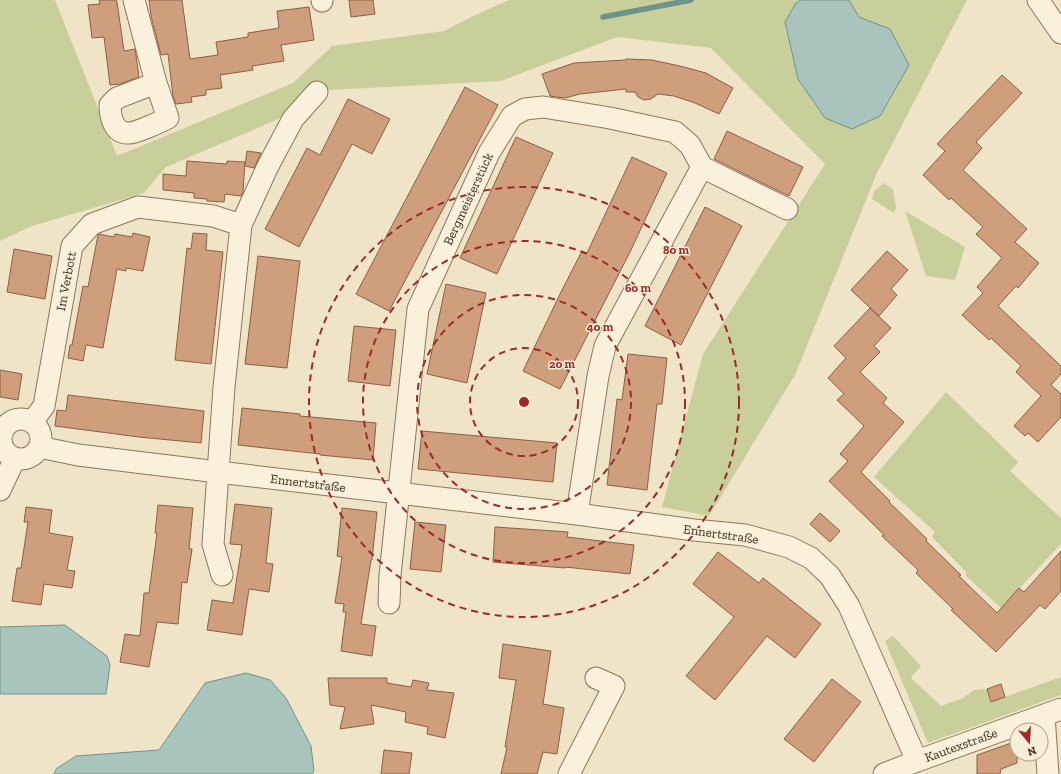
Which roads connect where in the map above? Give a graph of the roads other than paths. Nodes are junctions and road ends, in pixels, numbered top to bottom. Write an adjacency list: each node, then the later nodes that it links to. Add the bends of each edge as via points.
1 (134, 0): 4 (street)
2 (1038, 0): 3 (street)
3 (1061, 33)
4 (156, 83)
5 (317, 92): 8 (street, via 293,119)
6 (702, 167): 7 (street); 15 (street, Bergmeisterstück, via 690,145 675,132 543,107 525,108 512,116 489,153 418,309); 16 (street, via 605,346)
7 (787, 209)
8 (241, 225): 9 (street, Im Verbott, via 214,216 138,207 92,224 72,246 44,406); 13 (street)
9 (32, 422): 10 (street, via 16,420); 11 (street, via 40,434)
10 (1, 430): 12 (street, via 1,444)
11 (39, 447): 12 (street, via 26,458); 13 (street, Ennertstraße, via 78,455)
12 (14, 458): 14 (street)
13 (218, 472): 15 (street, Ennertstraße); 17 (street, via 213,544)
14 (0, 490)
15 (399, 494): 16 (street, Ennertstraße); 18 (street, via 390,575)
16 (577, 514): 21 (street, Ennertstraße, via 745,535 789,547 811,558 830,576 849,606)
17 (222, 575)
18 (390, 603)
19 (596, 678): 22 (street, via 614,686)
20 (1052, 712): 21 (street, Kautexstraße); 24 (street)
21 (917, 761): 23 (street, Kautexstraße)
22 (569, 774)
23 (884, 774)
24 (1048, 774)

